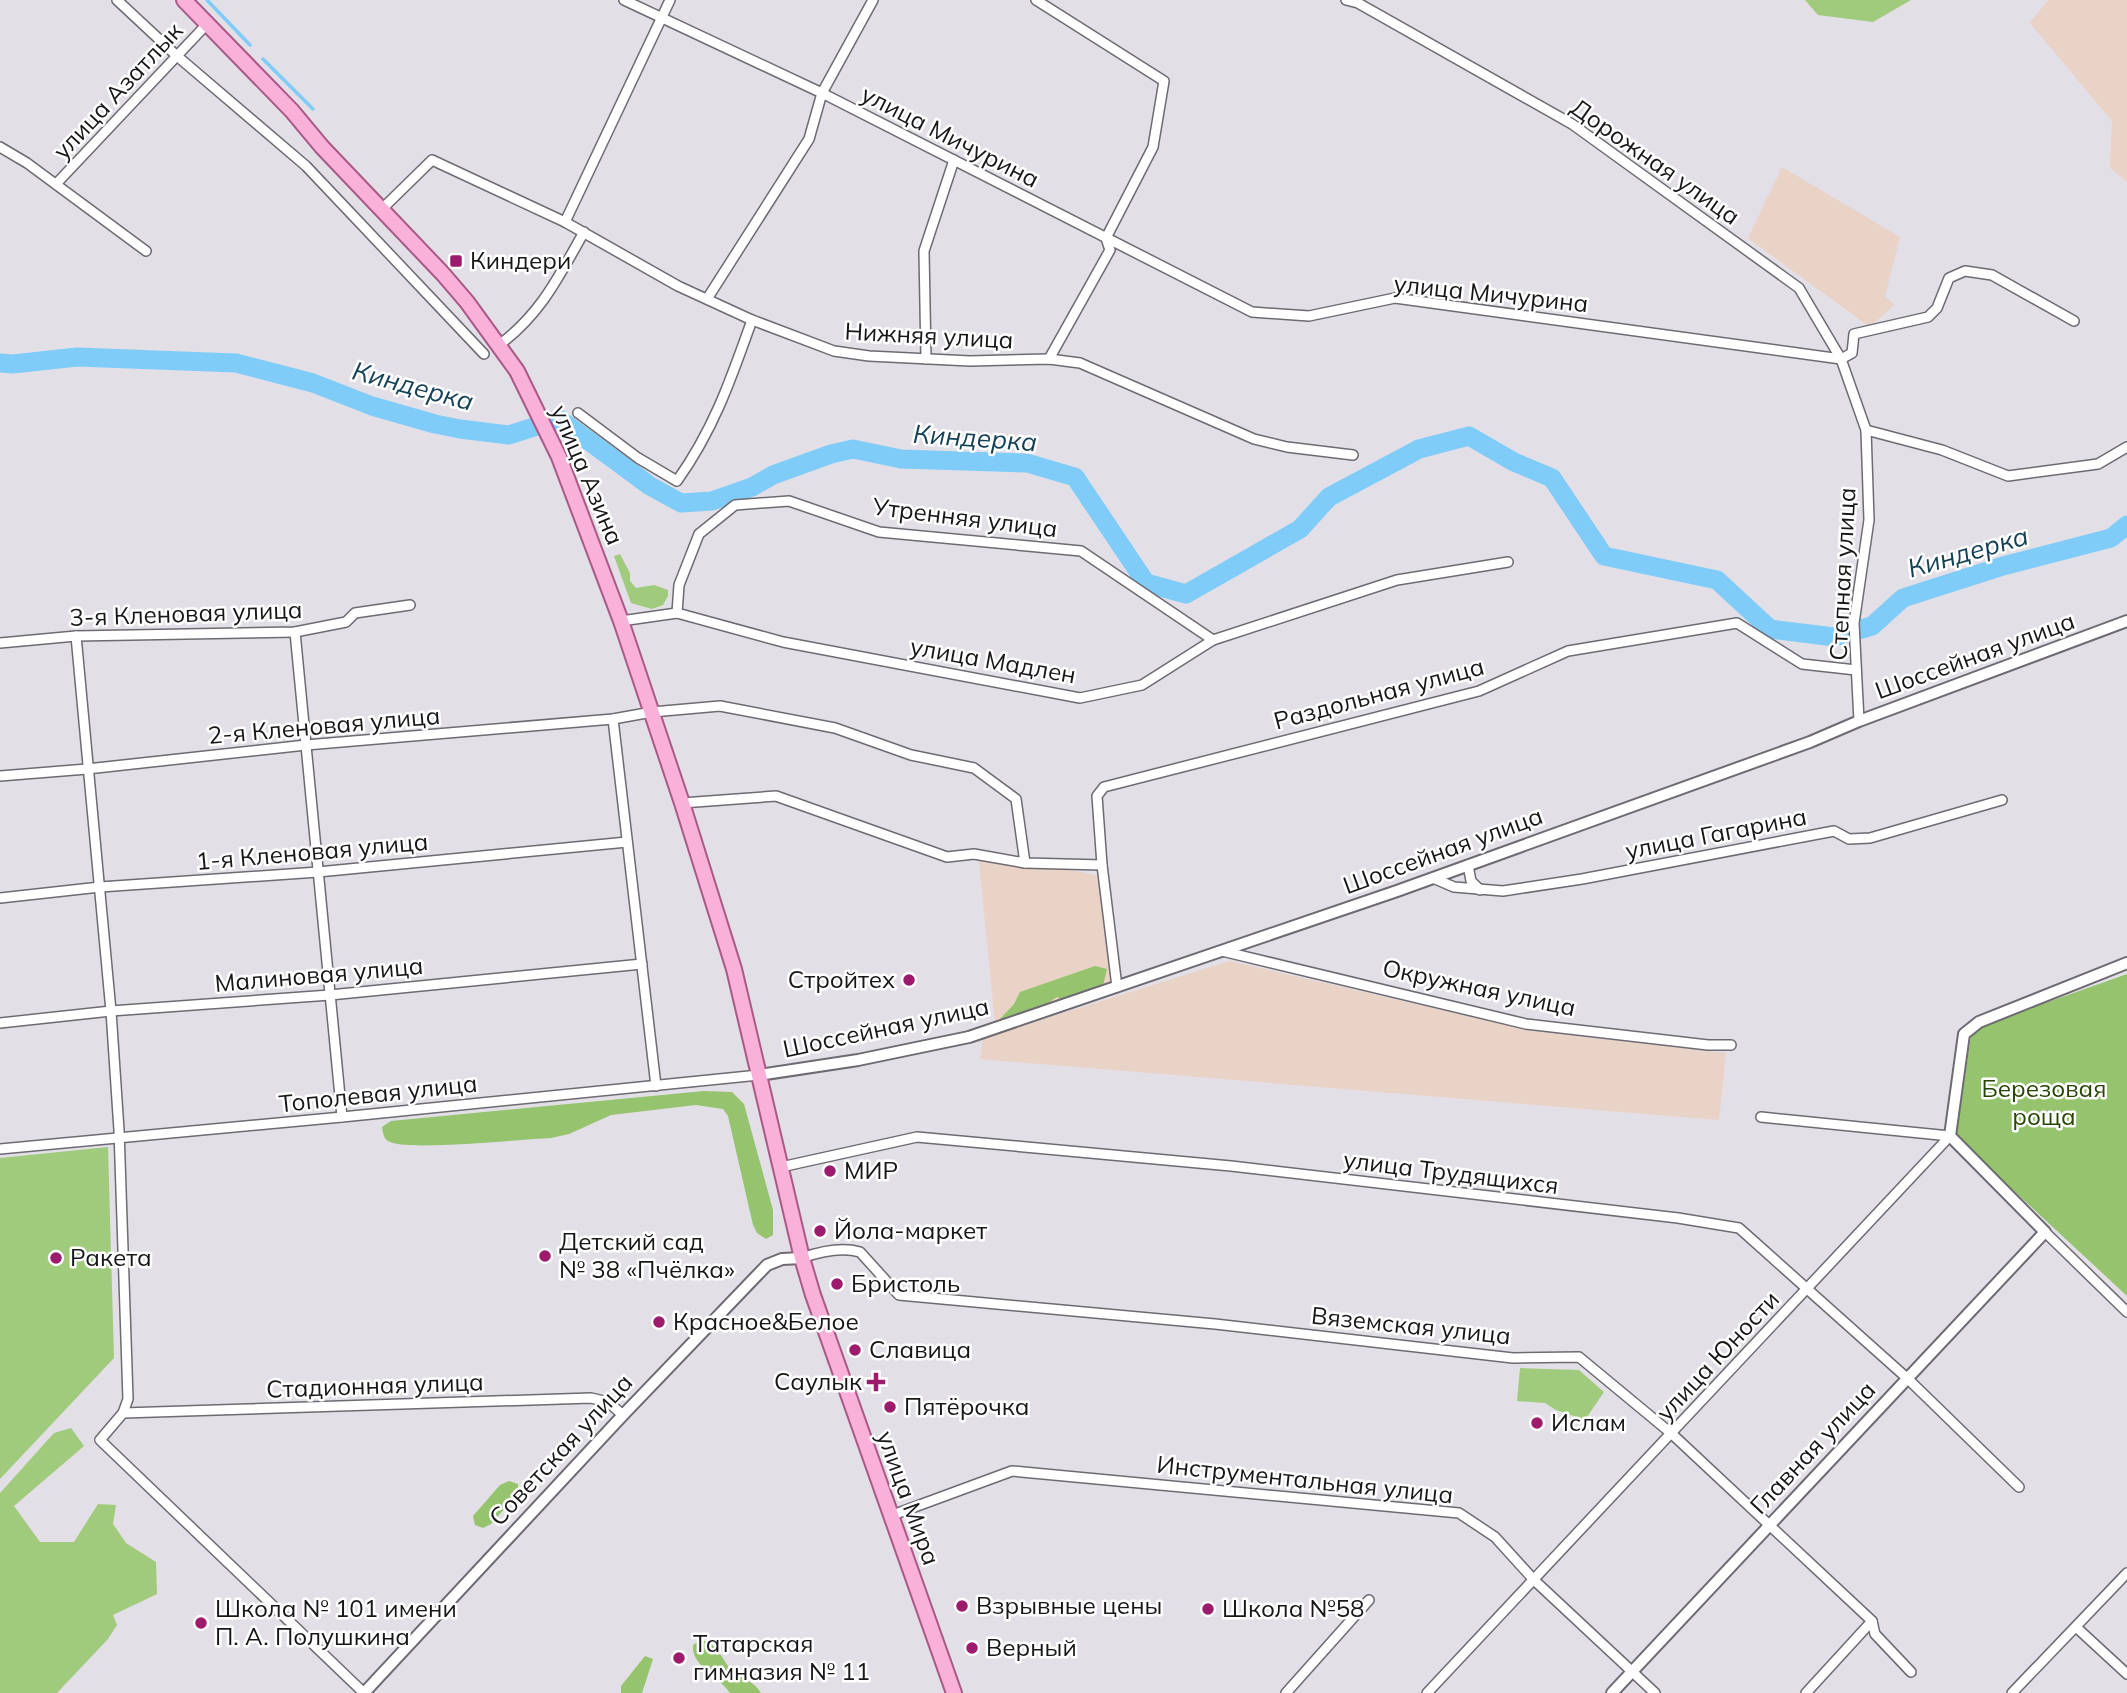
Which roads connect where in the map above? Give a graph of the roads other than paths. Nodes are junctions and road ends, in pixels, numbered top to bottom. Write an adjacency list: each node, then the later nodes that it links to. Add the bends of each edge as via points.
1 (117, 0): 10 (street)
2 (184, 0): 9 (main road, улица Азина)
3 (624, 0): 8 (street, улица Мичурина)
4 (670, 0): 8 (street)
5 (873, 0): 11 (street)
6 (1035, 0): 18 (street, via 1164,81 1153,147)
7 (1346, 0): 27 (street, Дорожная улица, via 1572,124 1755,256 1799,288)
8 (662, 19): 11 (street, улица Мичурина); 16 (street)
9 (207, 24): 10 (street, улица Азатлык); 15 (main road, улица Азина)
10 (177, 56): 14 (street, улица Азатлык); 24 (street, via 306,166)
11 (822, 93): 13 (street, улица Мичурина); 20 (street, via 809,139)
12 (0, 147): 14 (street)
13 (954, 160): 18 (street, улица Мичурина); 25 (street, via 924,251)
14 (56, 184): 19 (street)
15 (381, 210): 16 (street, Нижняя улица, via 432,160); 23 (main road, улица Азина, via 443,274)
16 (565, 222): 17 (street, Нижняя улица)
17 (584, 232): 20 (street, Нижняя улица); 23 (street, via 537,311)
18 (1106, 238): 26 (street, via 1110,250); 27 (street, улица Мичурина, via 1252,312 1310,316 1395,299)
19 (146, 251)
20 (707, 299): 21 (street, Нижняя улица)
21 (752, 320): 25 (street, Нижняя улица, via 834,351); 28 (street, via 724,400 677,481)
22 (2074, 321): 27 (street, via 1992,275 1965,271 1950,278 1928,317 1854,334 1852,352)
23 (499, 345): 35 (main road, улица Азина, via 517,371 559,457)
24 (484, 354)
25 (926, 359): 26 (street, Нижняя улица)
26 (1049, 359): 31 (street, Нижняя улица, via 1080,363 1254,439)
27 (1842, 359): 29 (street, Дорожная улица)
28 (578, 413)
29 (1866, 430): 30 (street, via 1942,450 2008,476 2098,464); 41 (street, Степная улица, via 1869,520 1854,623)
30 (2127, 447)
31 (1353, 455)
32 (1508, 562): 39 (street, улица Мадлен, via 1396,580)
33 (410, 605): 37 (street, 3-я Кленовая улица, via 355,612 346,622)
34 (677, 613): 35 (street, улица Мадлен); 39 (street, улица Мадлен, via 783,642 1080,698 1142,685); 39 (street, Утренняя улица, via 679,585 699,534 735,505 789,501 879,532 1081,551)
35 (621, 621): 42 (main road, улица Азина)
36 (2127, 621): 44 (street, Шоссейная улица)
37 (295, 632): 38 (street, 3-я Кленовая улица); 45 (street)
38 (76, 636): 40 (street, 3-я Кленовая улица); 46 (street)
39 (1213, 640)
40 (0, 643)
41 (1856, 670): 44 (street, Степная улица); 52 (street, Раздольная улица, via 1802,664 1737,623 1568,652 1479,691 1104,786 1097,796)
42 (652, 712): 43 (street, 2-я Кленовая улица); 49 (main road, улица Азина); 51 (street, 2-я Кленовая улица, via 720,706 835,728 911,755 974,768 1016,799)
43 (612, 719): 45 (street, 2-я Кленовая улица); 50 (street)
44 (1859, 721): 53 (street, Шоссейная улица)
45 (306, 745): 46 (street, 2-я Кленовая улица); 54 (street)
46 (87, 769): 47 (street, 2-я Кленовая улица); 56 (street)
47 (0, 776)
48 (2002, 800): 57 (street, улица Гагарина, via 1870,838 1849,839 1834,831 1582,879)
49 (682, 803): 51 (street, via 776,796 947,857 974,854); 67 (main road, улица Азина, via 725,938)
50 (627, 842): 54 (street, 1-я Кленовая улица); 61 (street)
51 (1025, 863): 52 (street)
52 (1102, 865): 62 (street, Раздольная улица)
53 (1468, 865): 55 (street, Шоссейная улица); 57 (street, via 1471,881)
54 (318, 872): 56 (street, 1-я Кленовая улица); 63 (street)
55 (1433, 878): 57 (street, улица Гагарина); 59 (street, Шоссейная улица)
56 (100, 887): 58 (street, 1-я Кленовая улица); 64 (street)
57 (1482, 891)
58 (0, 898)
59 (1222, 951): 62 (street, Шоссейная улица); 66 (street, Окружная улица, via 1526,1024)
60 (2127, 963): 71 (street, via 1979,1022 1964,1034)
61 (642, 964): 63 (street, Малиновая улица); 68 (street)
62 (1117, 987): 67 (street, Шоссейная улица, via 969,1037)
63 (330, 995): 64 (street, Малиновая улица); 70 (street)
64 (111, 1011): 65 (street, Малиновая улица); 72 (street)
65 (0, 1023)
66 (1731, 1045)
67 (759, 1074): 68 (street, Тополевая улица); 74 (main road, улица Мира)
68 (656, 1086): 70 (street, Тополевая улица)
69 (1761, 1116): 71 (street)
70 (342, 1118): 72 (street, Тополевая улица)
71 (1950, 1136): 75 (street); 77 (street, улица Юности)
72 (118, 1139): 73 (street, Тополевая улица); 80 (street, via 128,1399)
73 (0, 1149)
74 (781, 1167): 76 (main road, улица Мира); 77 (street, улица Трудящихся, via 917,1137 1678,1218 1739,1228)
75 (2045, 1232): 78 (street); 79 (street, Главная улица)
76 (802, 1258): 81 (street, Советская улица, via 766,1265); 82 (street, Вяземская улица, via 851,1249 860,1252 900,1295 1513,1358 1578,1357); 84 (main road, улица Мира)
77 (1807, 1288): 79 (street, улица Трудящихся); 82 (street, улица Юности)
78 (2127, 1312)
79 (1908, 1379): 83 (street, улица Трудящихся); 85 (street, Главная улица)
80 (123, 1413): 81 (street, Стадионная улица, via 591,1398 608,1402); 94 (street, via 100,1440)
81 (623, 1415): 94 (street, Советская улица)
82 (1672, 1434): 85 (street, Вяземская улица); 87 (street, улица Юности)
83 (2019, 1487)
84 (890, 1516): 87 (street, Инструментальная улица, via 1012,1471 1199,1487 1459,1513 1495,1537); 95 (main road, улица Мира)
85 (1770, 1524): 89 (street, Вяземская улица); 91 (street, Главная улица)
86 (2127, 1573): 90 (street)
87 (1534, 1580): 91 (street, Инструментальная улица); 97 (street, улица Юности)
88 (1369, 1600): 96 (street)
89 (1872, 1621): 92 (street, Вяземская улица, via 1875,1634); 100 (street)
90 (2076, 1627): 93 (street); 101 (street)
91 (1633, 1671): 98 (street, Главная улица); 99 (street, Инструментальная улица)
92 (1911, 1672)
93 (2127, 1674)
94 (364, 1693)
95 (954, 1693)
96 (1286, 1693)
97 (1427, 1693)
98 (1612, 1693)
99 (1655, 1693)
100 (1806, 1693)
101 (2012, 1693)

